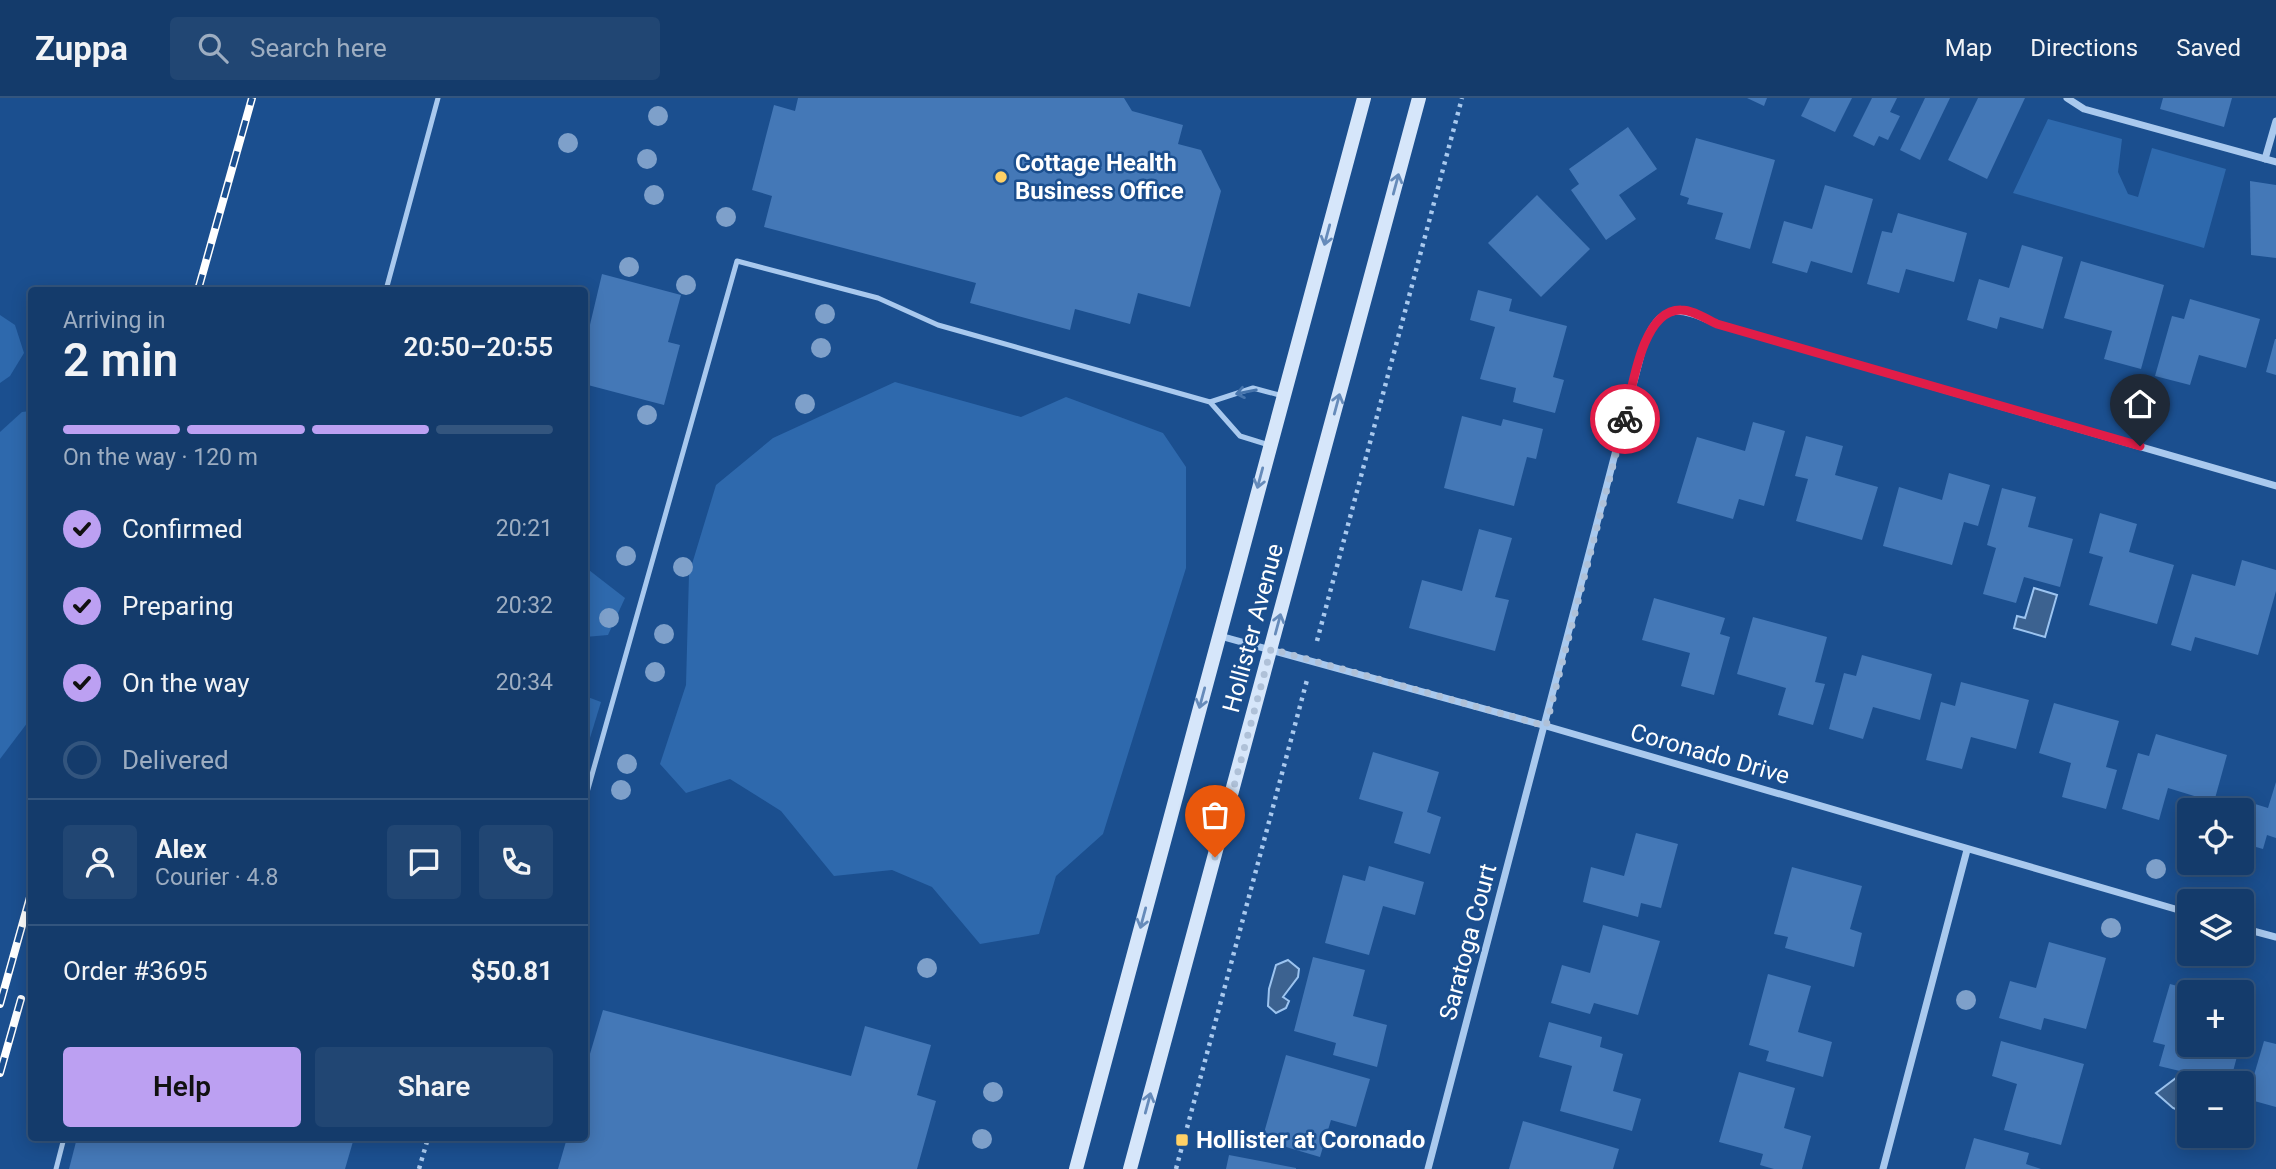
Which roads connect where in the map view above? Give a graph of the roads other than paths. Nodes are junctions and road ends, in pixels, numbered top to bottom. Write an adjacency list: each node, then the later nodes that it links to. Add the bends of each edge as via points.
1 (438, 98): 8 (lane)
2 (1364, 98): 9 (main road, Hollister Avenue, one-way to 9)
3 (1419, 98): 14 (main road, Hollister Avenue, one-way to 3)
4 (2067, 98): 6 (street, via 2084,110)
5 (2276, 121): 6 (street)
6 (2266, 159): 7 (street)
7 (2276, 162)
8 (387, 287)
9 (1283, 396): 10 (lane, one-way to 10, via 1253,388); 11 (main road, Hollister Avenue)
10 (1210, 402): 11 (lane, via 1240,436); 16 (lane, via 938,325 878,298 737,261)
11 (1269, 445): 13 (main road, Hollister Avenue, one-way to 13)
12 (2276, 486): 15 (street, Saratoga Court, via 1717,324 1684,310 1671,311 1658,318 1643,347)
13 (1219, 635): 14 (street, Coronado Drive); 23 (main road, Hollister Avenue, one-way to 23)
14 (1271, 649): 15 (street, Coronado Drive); 24 (main road, Hollister Avenue, one-way to 14)
15 (1546, 726): 17 (street, Coronado Drive); 25 (street, Saratoga Court)
16 (588, 789)
17 (1967, 850): 18 (street, Coronado Drive); 26 (street)
18 (2177, 910)
19 (2254, 931): 20 (street)
20 (2276, 937)
21 (63, 1141): 22 (lane)
22 (56, 1169)
23 (1076, 1169)
24 (1130, 1169)
25 (1428, 1169)
26 (1882, 1169)

